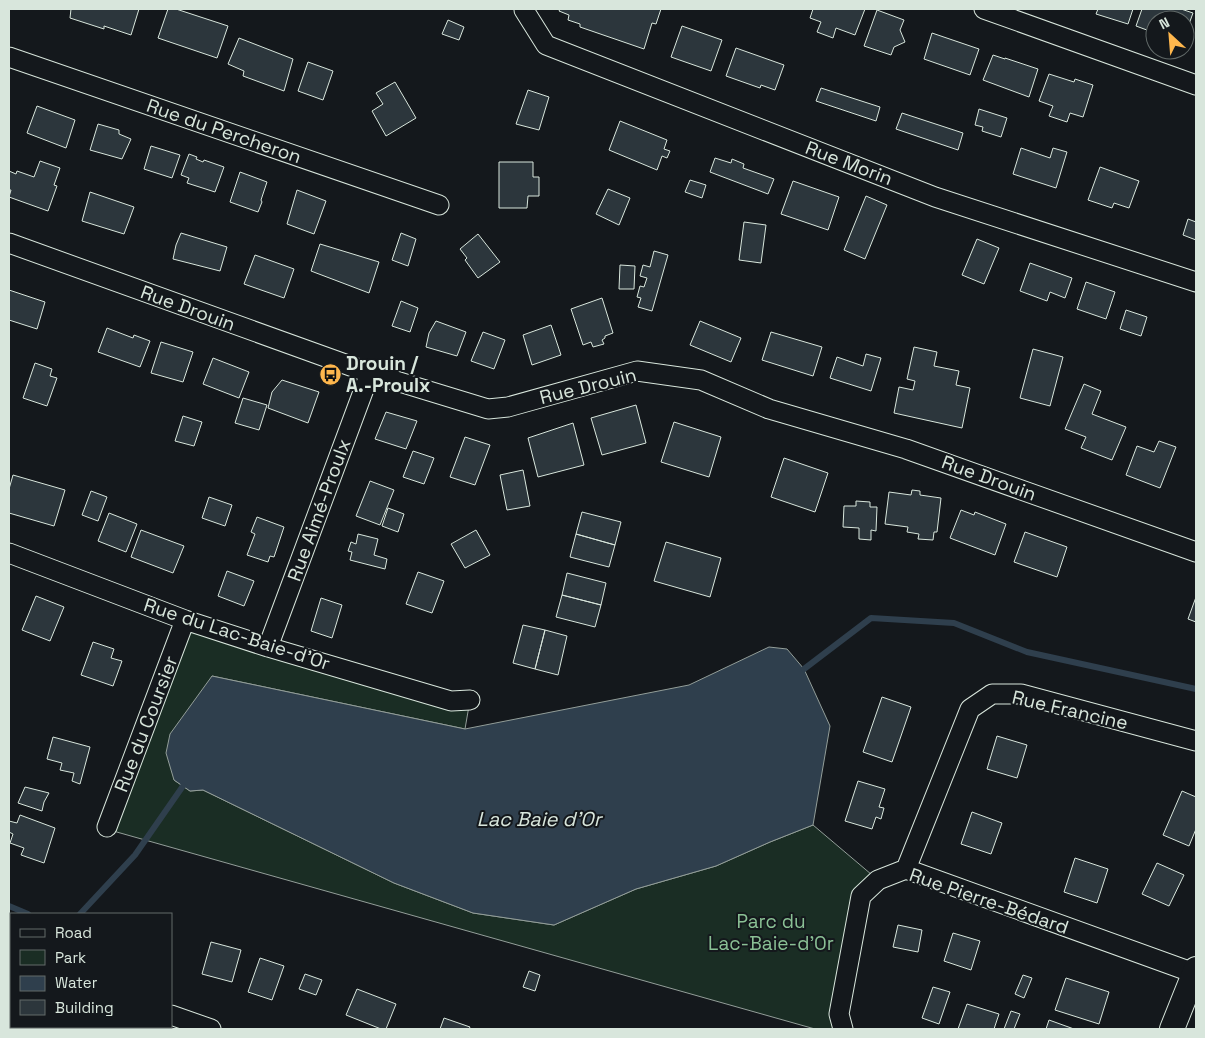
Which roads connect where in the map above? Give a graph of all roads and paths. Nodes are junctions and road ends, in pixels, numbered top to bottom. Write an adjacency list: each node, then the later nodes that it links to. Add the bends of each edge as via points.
1 (525, 9): 7 (street, Rue Morin, via 546,44 935,197)
2 (984, 9): 4 (street)
3 (9, 57): 5 (street, Rue du Percheron)
4 (1196, 85)
5 (440, 205)
6 (9, 243): 8 (street, Rue Drouin)
7 (1196, 282)
8 (370, 373): 9 (street, Rue Drouin, via 488,409 508,407 637,370 701,380 769,409 906,449); 12 (street, Rue Aimé-Proulx)
9 (1196, 552)
10 (9, 553): 11 (street, Rue du Lac-Baie-d'Or)
11 (185, 620): 12 (street, Rue du Lac-Baie-d'Or); 15 (street, Rue du Coursier)
12 (268, 647): 13 (street, Rue du Lac-Baie-d'Or, via 451,701)
13 (470, 700)
14 (1196, 741): 16 (street, Rue Francine, via 1021,694 992,694 970,709)
15 (107, 828)
16 (906, 869): 17 (street, Rue Pierre-Bédard); 20 (street, Rue Pierre-Bédard, via 878,880 861,896 839,1014)
17 (1195, 971): 21 (street)
18 (172, 1016): 19 (street)
19 (211, 1029)
20 (843, 1029)
21 (1172, 1029)

